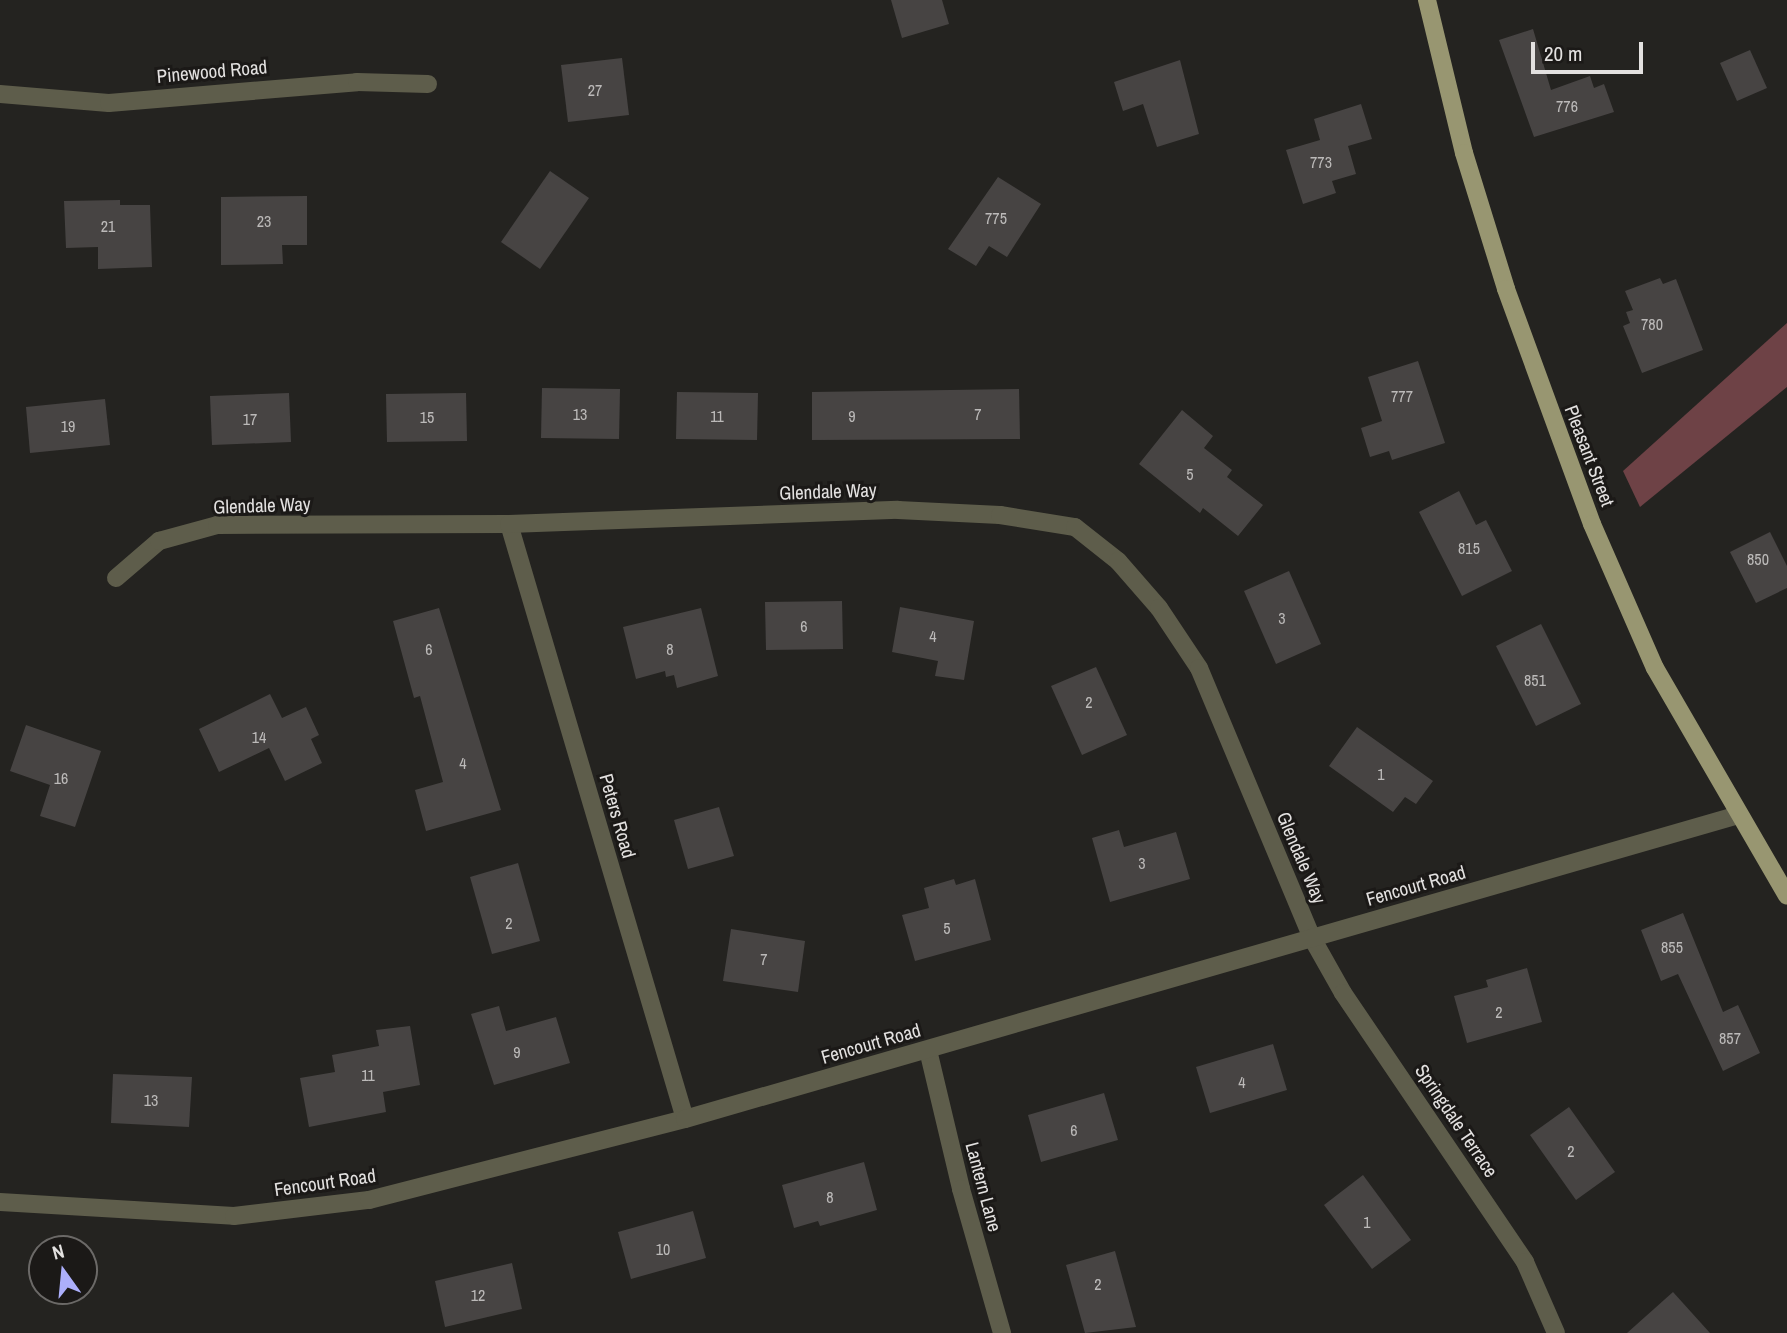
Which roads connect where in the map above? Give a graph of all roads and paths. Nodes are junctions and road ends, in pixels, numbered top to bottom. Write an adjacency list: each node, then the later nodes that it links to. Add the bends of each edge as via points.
1 (1427, 0): 6 (main road, Pleasant Street, via 1464,153 1506,289 1577,485 1655,668)
2 (428, 84): 3 (street, Pinewood Road, via 344,83 109,103)
3 (0, 94)
4 (509, 524): 5 (street, Glendale Way, via 217,525 159,541); 8 (street, Glendale Way, via 898,510 1000,515 1076,527 1118,561 1151,598 1199,668); 10 (street, Peters Road)
5 (116, 578)
6 (1738, 815): 7 (main road, Pleasant Street); 8 (street, Fencourt Road)
7 (1787, 896)
8 (1312, 938): 9 (street, Fencourt Road); 13 (street, Springdale Terrace, via 1343,993 1525,1262)
9 (928, 1050): 10 (street, Fencourt Road); 12 (street, Lantern Lane)
10 (685, 1119): 11 (street, Fencourt Road, via 369,1200 248,1215)
11 (0, 1202)
12 (1002, 1333)
13 (1556, 1333)

